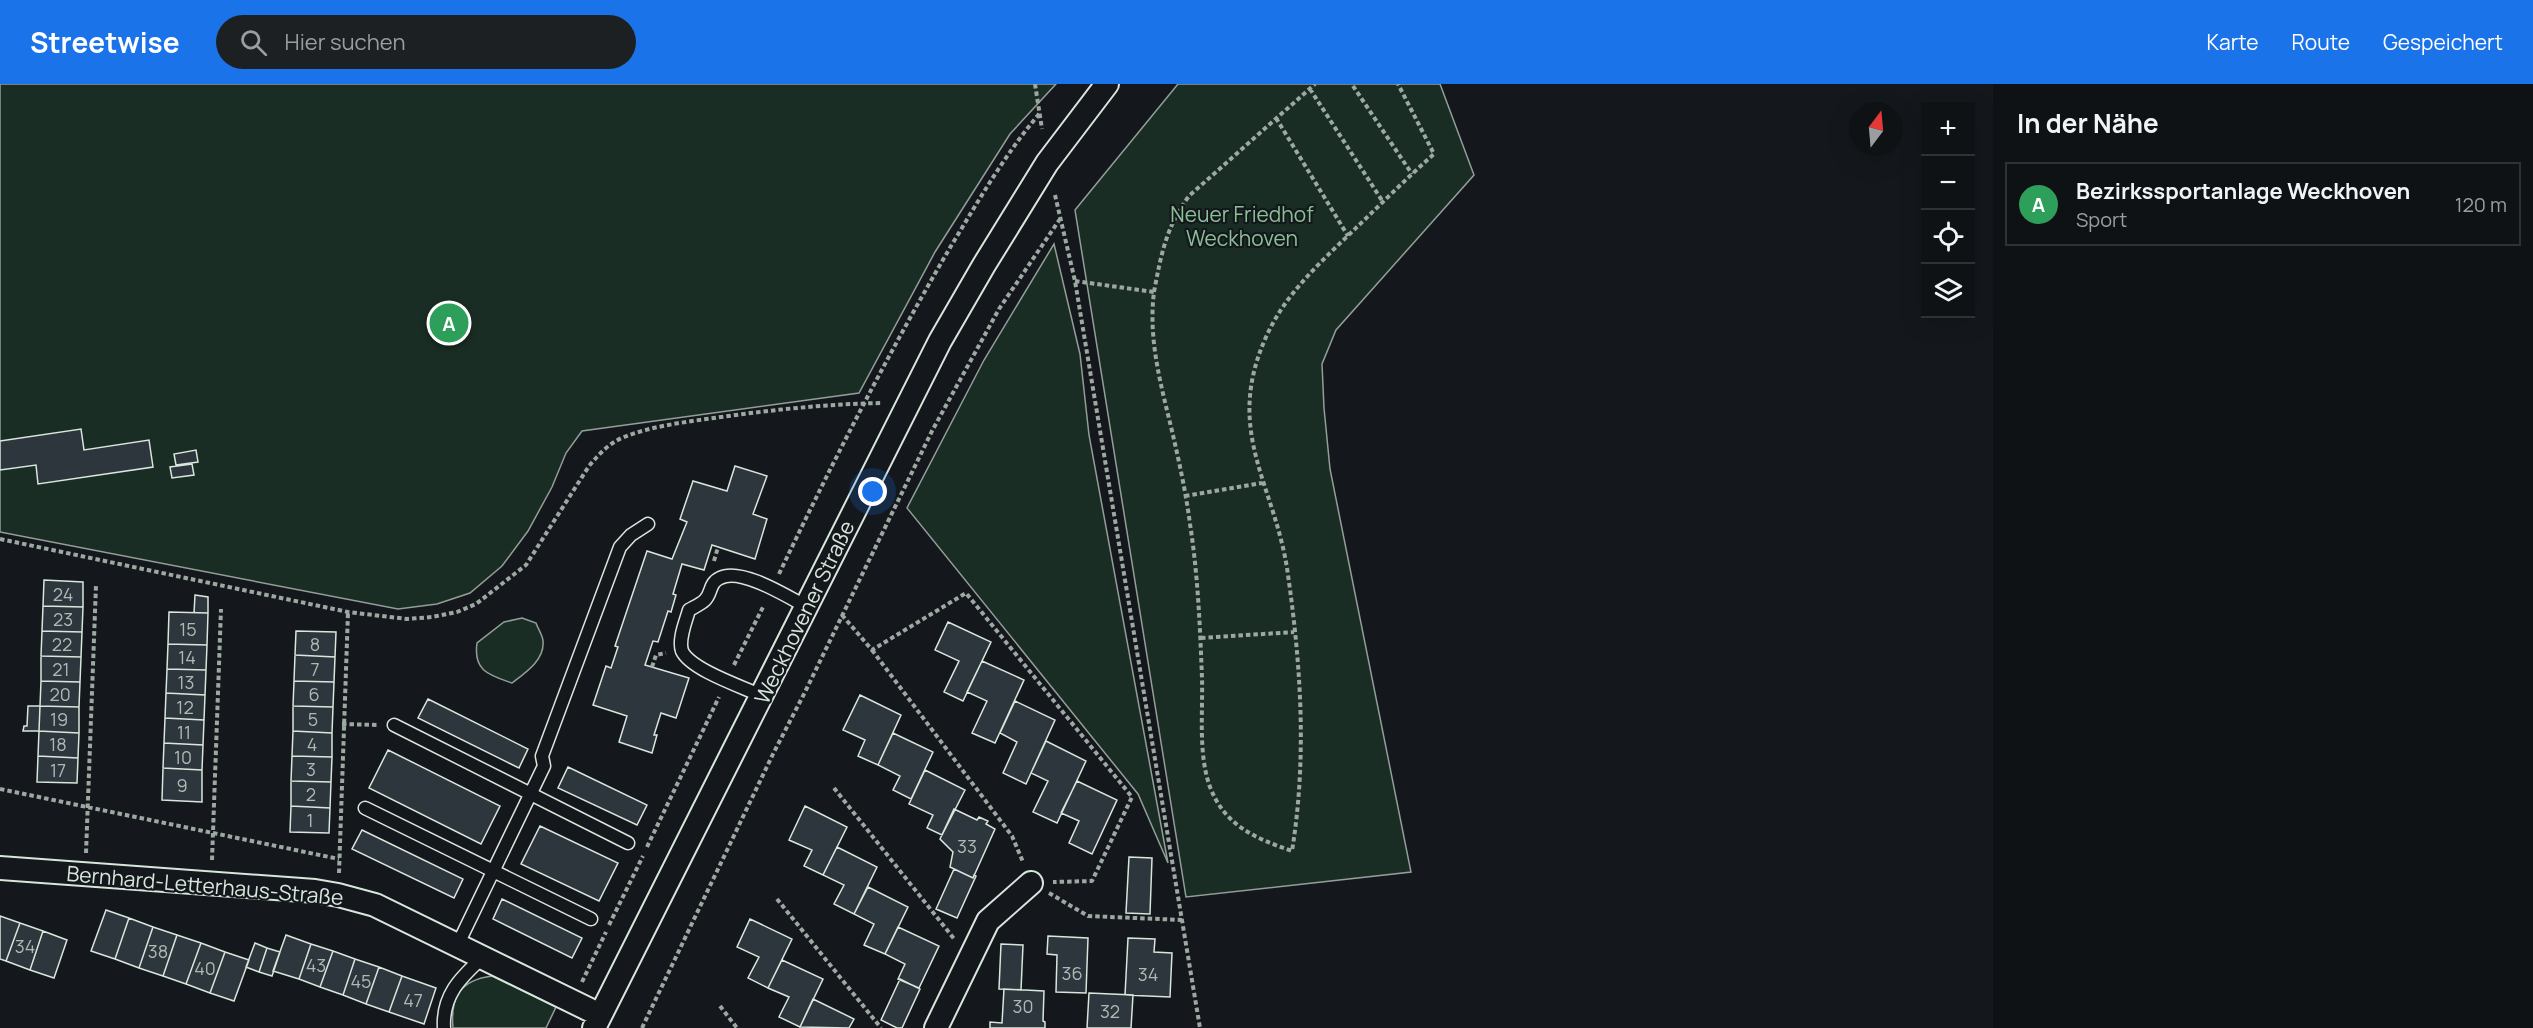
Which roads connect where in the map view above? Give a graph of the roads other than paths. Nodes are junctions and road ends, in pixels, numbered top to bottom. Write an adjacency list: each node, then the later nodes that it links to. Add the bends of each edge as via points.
1 (1107, 84): 3 (street, Weckhovener Straße, via 1047,163 984,265 907,402)
2 (648, 524): 6 (lane, via 620,547)
3 (807, 606): 4 (street, Weckhovener Straße); 4 (lane, via 734,575 711,584 706,599 689,610 682,651 692,663)
4 (762, 696): 15 (street, Weckhovener Straße)
5 (394, 725): 6 (lane)
6 (531, 794): 8 (lane); 10 (lane)
7 (365, 808): 10 (lane)
8 (628, 843)
9 (0, 868): 13 (street, Bernhard-Letterhaus-Straße, via 338,895 375,905)
10 (494, 871): 12 (lane); 13 (lane)
11 (1031, 883): 17 (street, via 988,921)
12 (591, 919)
13 (457, 946): 14 (street, Bernhard-Letterhaus-Straße)
14 (482, 958): 15 (street, Bernhard-Letterhaus-Straße, via 573,1002); 16 (lane, via 451,990)
15 (597, 1021)
16 (444, 1028)
17 (936, 1028)

